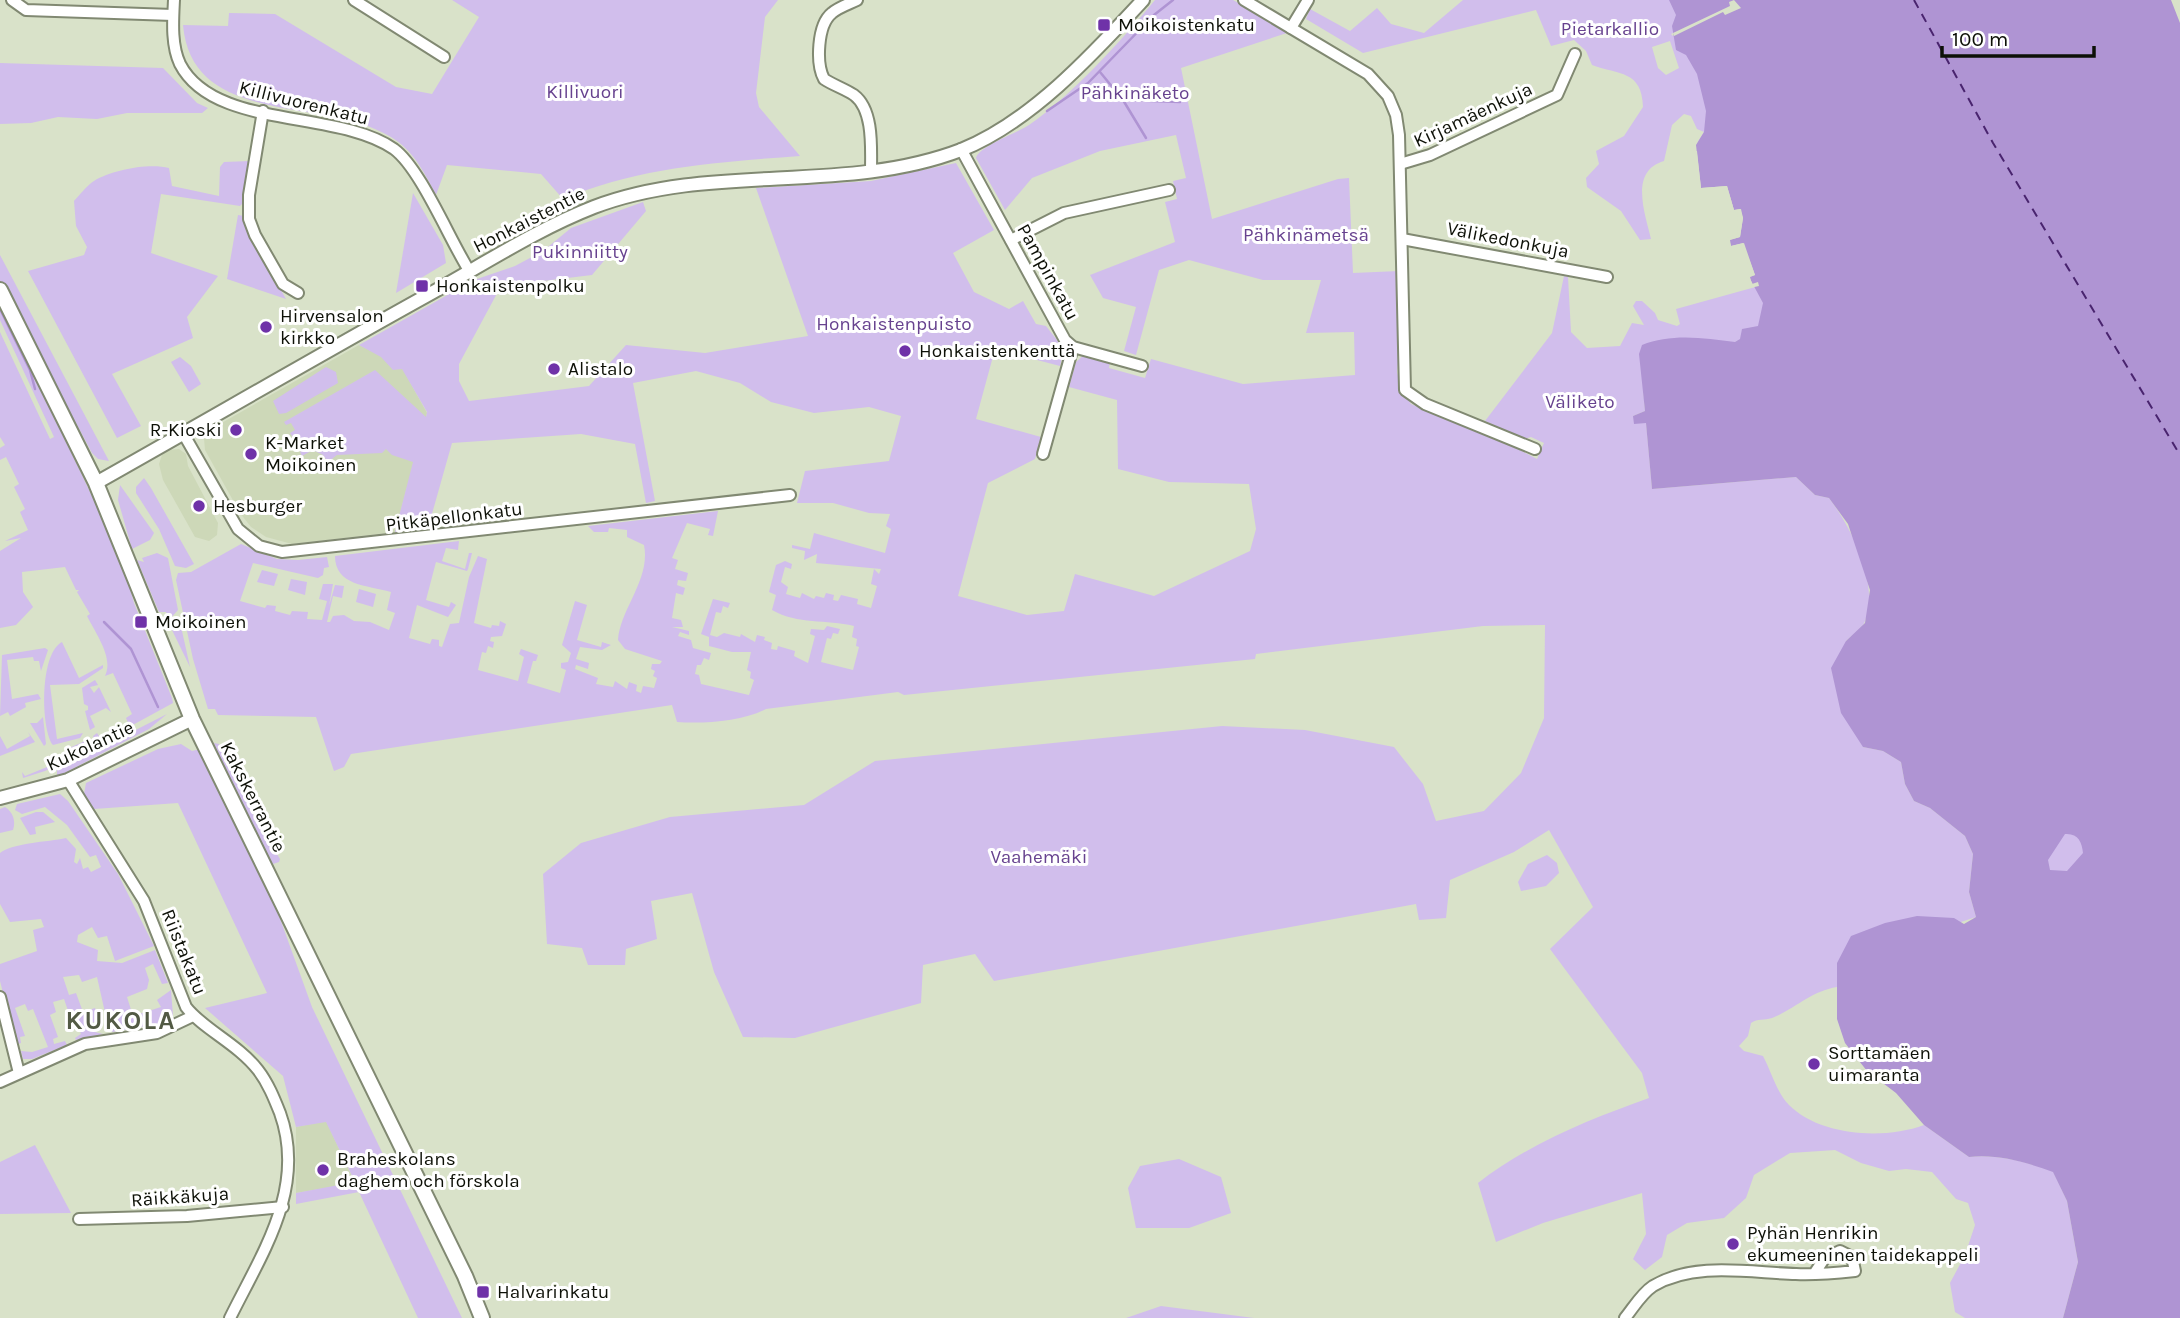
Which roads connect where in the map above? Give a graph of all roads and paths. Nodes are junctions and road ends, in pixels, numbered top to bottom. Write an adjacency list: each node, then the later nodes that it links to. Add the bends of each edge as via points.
1 (12, 0): 8 (street, via 26,10)
2 (174, 0): 8 (street, Killivuorenkatu)
3 (858, 0): 15 (street, via 828,17 819,66 824,79 862,104 868,122)
4 (1143, 0): 13 (street, Honkaistentie, via 1099,47 1032,106)
5 (1244, 0): 9 (street)
6 (1308, 0): 9 (street)
7 (362, 2): 11 (street)
8 (173, 15): 12 (street, Killivuorenkatu, via 176,51 188,75 211,95)
9 (1291, 28): 14 (street, via 1367,74 1388,96 1398,125)
10 (1575, 54): 14 (street, Kirjamäenkuja, via 1557,95 1430,155)
11 (444, 57)
12 (263, 111): 19 (street, Killivuorenkatu, via 365,135 396,150); 22 (street, via 249,219 284,284)
13 (961, 149): 15 (street, Honkaistentie); 18 (street, Pampinkatu)
14 (1400, 164): 17 (street)
15 (871, 171): 19 (street, Honkaistentie, via 696,182 641,193 570,217)
16 (1169, 190): 18 (street, via 1064,213)
17 (1402, 239): 20 (street, Välikedonkuja); 26 (street, via 1405,390 1425,404)
18 (1011, 240): 23 (street, Pampinkatu)
19 (470, 272): 25 (street, Honkaistentie)
20 (1607, 277)
21 (0, 290): 28 (main road, Kakskerrantie)
22 (298, 293)
23 (1073, 347): 24 (street, Pampinkatu); 27 (street)
24 (1142, 366)
25 (183, 433): 28 (street, Honkaistentie); 29 (street, Pitkäpellonkatu, via 238,530 260,546 282,552)
26 (1535, 449)
27 (1043, 454)
28 (96, 484): 30 (main road, Kakskerrantie)
29 (790, 495)
30 (192, 719): 31 (street, Kukolantie); 41 (main road, Kakskerrantie)
31 (68, 780): 32 (street, Kukolantie); 34 (street, Riistakatu, via 144,901)
32 (0, 798)
33 (0, 997): 35 (street)
34 (193, 1016): 35 (street, via 157,1033 85,1044); 37 (street, Riistakatu, via 235,1046 268,1085 287,1138 289,1174)
35 (19, 1073): 36 (street)
36 (0, 1083)
37 (283, 1207): 38 (street, Räikkäkuja); 40 (street, Riistakatu)
38 (79, 1219)
39 (1814, 1274): 42 (street, via 1693,1272 1654,1285)
40 (230, 1318)
41 (482, 1318)
42 (1625, 1318)

